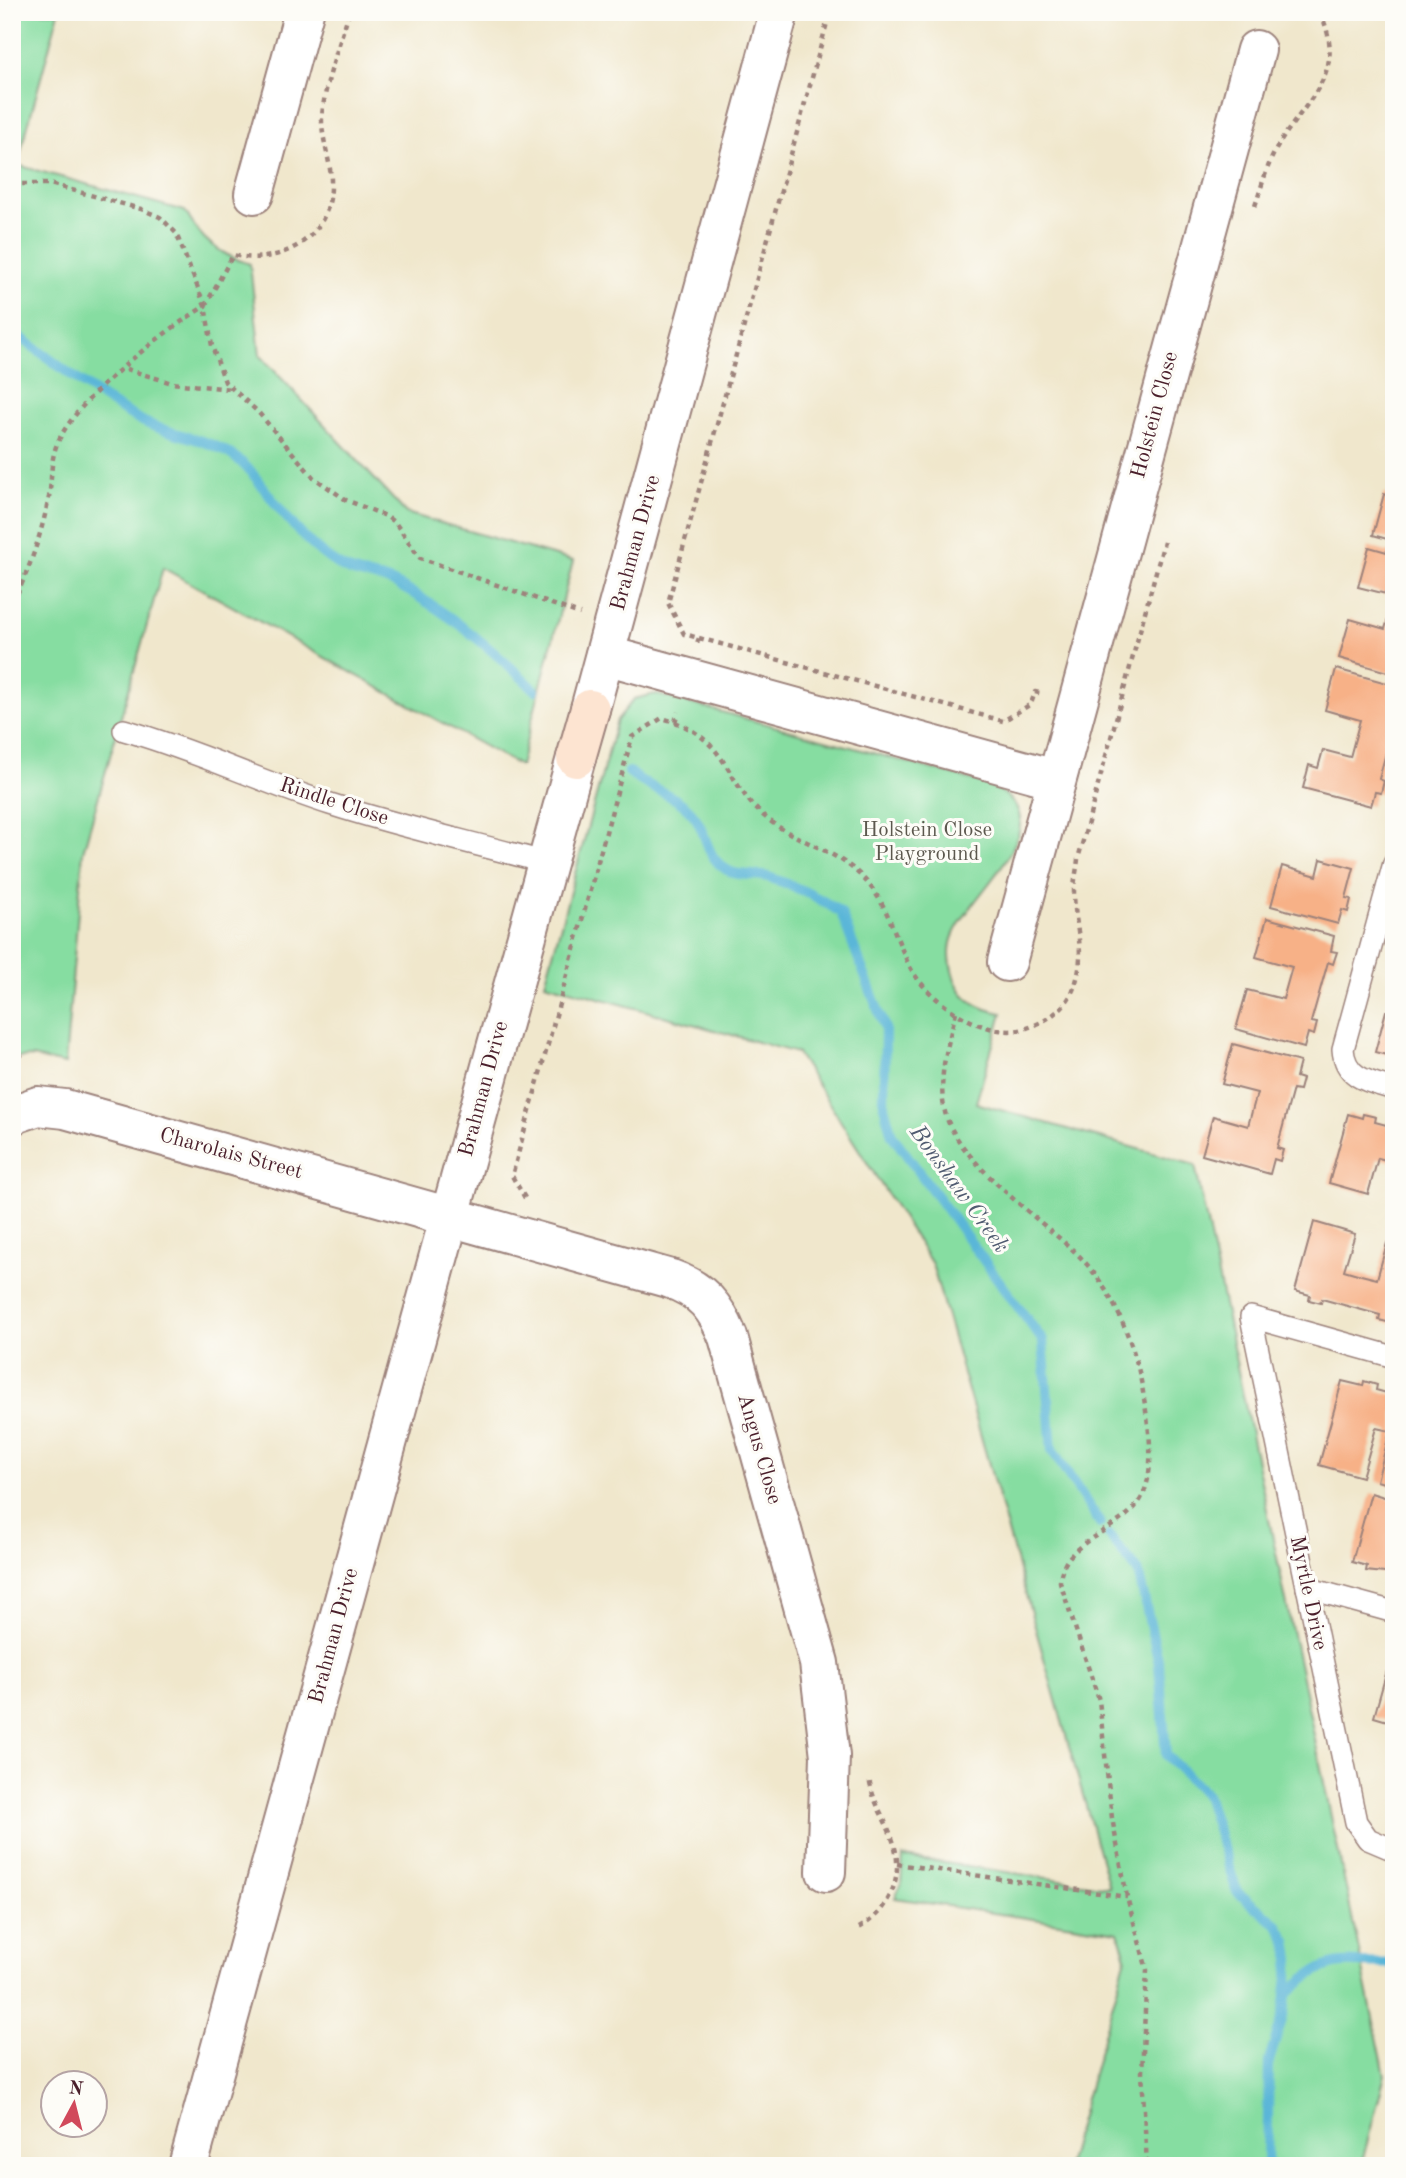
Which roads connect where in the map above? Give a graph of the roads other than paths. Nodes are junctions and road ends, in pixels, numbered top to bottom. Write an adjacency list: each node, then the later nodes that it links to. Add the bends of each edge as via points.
1 (304, 12): 4 (street)
2 (779, 12): 5 (street, Brahman Drive)
3 (1256, 50): 7 (street, Holstein Close)
4 (254, 194)
5 (609, 640): 7 (street, via 687,676); 8 (street, Brahman Drive)
6 (124, 730): 8 (lane, Rindle Close, via 180,746 222,766 331,804)
7 (1055, 779): 10 (street, Holstein Close)
8 (547, 863): 13 (street, Brahman Drive)
9 (1394, 863): 11 (lane, via 1343,1049 1357,1078)
10 (1007, 962)
11 (1394, 1089)
12 (12, 1115): 13 (street, Charolais Street, via 38,1106 55,1107)
13 (449, 1216): 18 (street, Angus Close, via 671,1279 692,1287 715,1309 728,1337 819,1663 830,1756); 19 (street, Brahman Drive)
14 (1394, 1357): 15 (lane, Myrtle Drive, via 1251,1317)
15 (1307, 1588): 16 (lane); 17 (lane, Myrtle Drive, via 1356,1822 1368,1839)
16 (1394, 1612)
17 (1394, 1850)
18 (827, 1872)
19 (188, 2166)

